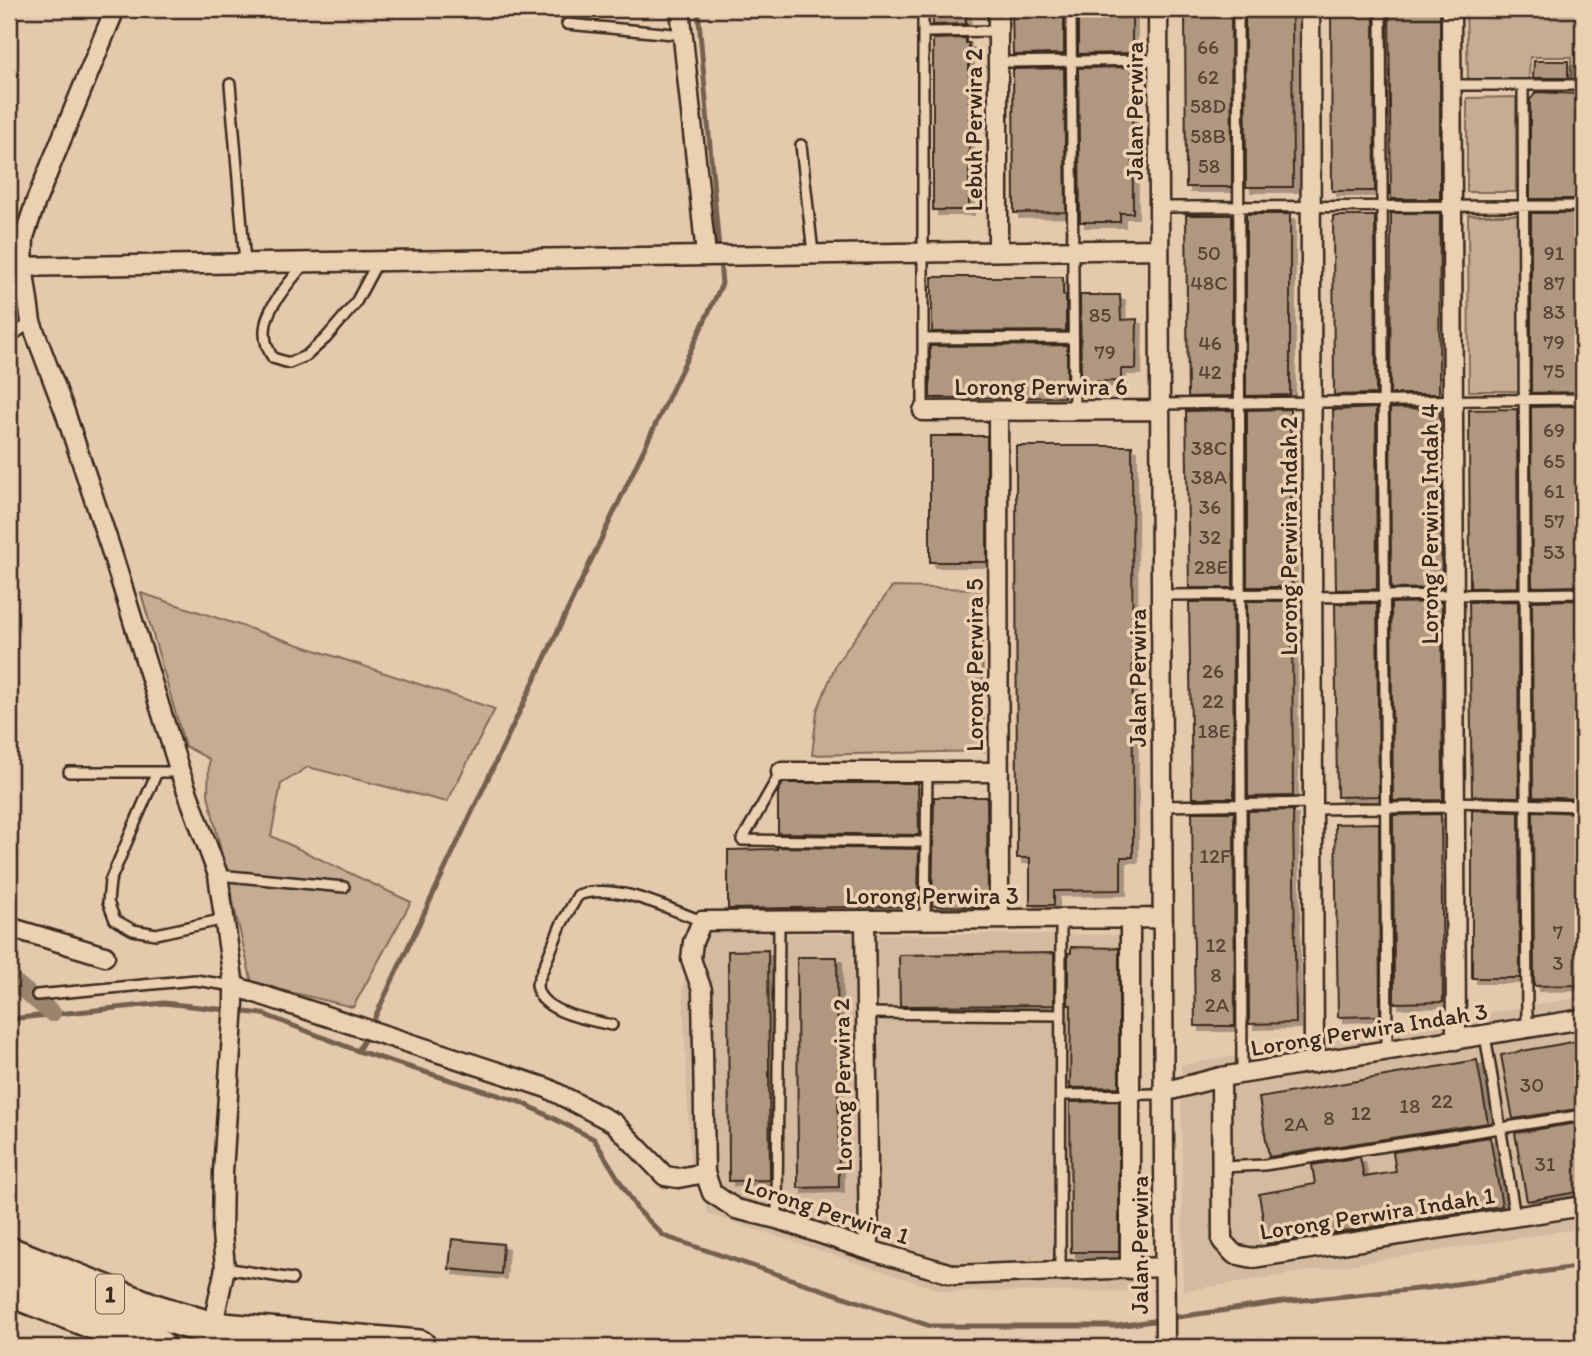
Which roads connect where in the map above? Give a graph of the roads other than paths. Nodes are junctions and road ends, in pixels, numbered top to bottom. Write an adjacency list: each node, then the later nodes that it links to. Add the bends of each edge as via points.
1 (115, 9): 39 (street, via 36,201)
2 (680, 9): 14 (street)
3 (923, 9): 13 (lane)
4 (998, 9): 12 (street, Lebuh Perwira 2)
5 (1072, 9): 16 (lane)
6 (1158, 9): 15 (street, Jalan Perwira)
7 (1238, 9): 28 (lane)
8 (1310, 9): 29 (street, Lorong Perwira Indah 2)
9 (1381, 9): 23 (lane)
10 (1451, 9): 19 (street, Lorong Perwira Indah 4)
11 (567, 24): 14 (lane)
12 (998, 31): 13 (lane); 17 (street, Lebuh Perwira 2)
13 (923, 32): 33 (lane)
14 (684, 35): 35 (street)
15 (1158, 60): 16 (lane); 27 (street, Jalan Perwira)
16 (1072, 61): 17 (lane); 31 (lane)
17 (998, 62): 32 (street, Lebuh Perwira 2)
18 (230, 84): 38 (lane)
19 (1451, 85): 20 (lane); 24 (street, Lorong Perwira Indah 4)
20 (1522, 85): 21 (lane); 25 (lane)
21 (1583, 85)
22 (801, 145): 34 (lane)
23 (1382, 206): 24 (lane); 29 (lane); 46 (lane)
24 (1452, 206): 25 (lane); 47 (street, Lorong Perwira Indah 4)
25 (1523, 206): 26 (lane); 45 (lane)
26 (1583, 206)
27 (1159, 207): 28 (lane); 30 (street, Jalan Perwira)
28 (1238, 207): 29 (lane); 49 (lane)
29 (1311, 207): 48 (street, Lorong Perwira Indah 2)
30 (1159, 249): 31 (street); 50 (street, Jalan Perwira)
31 (1072, 250): 32 (street); 42 (lane)
32 (998, 251): 33 (street)
33 (922, 252): 34 (street); 43 (lane)
34 (813, 253): 35 (street)
35 (708, 255): 36 (street)
36 (378, 261): 37 (street); 37 (lane, via 355,304 326,338 306,356 289,363 273,358 266,348 264,327 270,307)
37 (306, 262): 38 (street)
38 (245, 263): 39 (street)
39 (16, 267): 40 (street)
40 (32, 322): 41 (lane); 63 (street, via 103,525)
41 (9, 338)
42 (1073, 338): 43 (lane); 51 (lane)
43 (923, 339): 52 (lane)
44 (1583, 399): 45 (lane)
45 (1524, 400): 47 (lane); 55 (lane)
46 (1384, 401): 47 (lane); 48 (lane); 60 (lane)
47 (1453, 401): 59 (street, Lorong Perwira Indah 4)
48 (1311, 402): 49 (lane); 58 (street, Lorong Perwira Indah 2)
49 (1239, 403): 50 (lane); 57 (lane)
50 (1160, 407): 51 (street, Lorong Perwira 6); 56 (street, Jalan Perwira)
51 (1074, 410): 53 (street, Lorong Perwira 6)
52 (923, 411): 53 (street, Lorong Perwira 6)
53 (998, 411): 66 (street, Lorong Perwira 5)
54 (1583, 593): 55 (lane)
55 (1525, 594): 59 (lane); 68 (lane)
56 (1161, 595): 57 (lane); 70 (street, Jalan Perwira)
57 (1240, 595): 58 (lane); 67 (lane)
58 (1312, 595): 60 (lane); 71 (street, Lorong Perwira Indah 2)
59 (1454, 595): 60 (lane); 69 (street, Lorong Perwira Indah 4)
60 (1385, 596): 73 (lane)
61 (69, 772): 62 (lane)
62 (157, 772): 63 (lane); 79 (lane, via 110,881 108,902 115,920 133,930 156,934)
63 (180, 772): 75 (street)
64 (781, 772): 65 (street); 74 (lane, via 742,840)
65 (927, 772): 66 (street); 74 (lane)
66 (999, 772): 80 (street, Lorong Perwira 5)
67 (1241, 804): 70 (lane); 71 (lane); 99 (lane)
68 (1526, 804): 69 (lane); 72 (lane); 94 (lane)
69 (1455, 805): 73 (lane); 96 (street, Lorong Perwira Indah 4)
70 (1162, 806): 78 (street, Jalan Perwira)
71 (1313, 806): 73 (lane); 98 (street, Lorong Perwira Indah 2)
72 (1583, 806)
73 (1386, 808): 97 (lane)
74 (926, 842): 83 (lane)
75 (218, 875): 76 (lane); 79 (street)
76 (344, 887)
77 (1130, 918): 78 (street, Lorong Perwira 3); 81 (street, Lorong Perwira 3); 102 (street)
78 (1162, 918): 101 (street, Jalan Perwira)
79 (225, 919): 89 (street)
80 (999, 919): 81 (street, Lorong Perwira 3); 83 (street, Lorong Perwira 3)
81 (1061, 919): 91 (lane)
82 (865, 920): 83 (street, Lorong Perwira 3); 85 (street, Lorong Perwira 3); 90 (street, Lorong Perwira 2)
83 (925, 920)
84 (702, 921): 85 (street, Lorong Perwira 3); 93 (lane, via 614,892 578,895 561,925 537,992 559,1010); 107 (street, Lorong Perwira 1, via 691,959 702,989)
85 (779, 921): 110 (lane)
86 (9, 927): 87 (street)
87 (105, 956)
88 (37, 995): 89 (lane, via 195,980)
89 (234, 995): 107 (street, via 547,1088 614,1123 665,1176); 114 (street, via 223,1172)
90 (866, 1013): 91 (lane); 111 (street, Lorong Perwira 2)
91 (1061, 1015): 103 (lane)
92 (1583, 1019): 94 (street, Lorong Perwira Indah 3)
93 (612, 1025)
94 (1527, 1028): 95 (street, Lorong Perwira Indah 3)
95 (1485, 1035): 96 (street, Lorong Perwira Indah 3); 105 (lane)
96 (1456, 1040): 97 (street, Lorong Perwira Indah 3)
97 (1387, 1051): 98 (street, Lorong Perwira Indah 3)
98 (1314, 1063): 99 (street, Lorong Perwira Indah 3)
99 (1242, 1074): 100 (street, Lorong Perwira Indah 3)
100 (1221, 1077): 101 (street, Lorong Perwira Indah 3); 106 (street, Lorong Perwira Indah 1)
101 (1163, 1093): 102 (lane); 113 (street, Jalan Perwira)
102 (1130, 1094): 103 (lane); 115 (street)
103 (1061, 1095): 116 (lane)
104 (1583, 1115): 105 (lane)
105 (1501, 1128): 106 (lane, via 1277,1164); 109 (lane)
106 (1221, 1167): 109 (street, Lorong Perwira Indah 1, via 1222,1241 1234,1254 1253,1258)
107 (705, 1173): 110 (street, Lorong Perwira 1, via 720,1201)
108 (1583, 1206): 109 (street, Lorong Perwira Indah 1)
109 (1516, 1217)
110 (777, 1219): 111 (street, Lorong Perwira 1)
111 (869, 1250): 116 (street, Lorong Perwira 1, via 955,1275)
112 (9, 1254): 119 (highway, 1)
113 (1164, 1267): 115 (street, Lorong Perwira 1); 120 (street, Jalan Perwira)
114 (225, 1268): 117 (lane); 119 (street)
115 (1130, 1269): 116 (street, Lorong Perwira 1)
116 (1060, 1271)
117 (292, 1279)
118 (9, 1289): 121 (highway, 1)
119 (212, 1329): 122 (highway, 1)
120 (1165, 1345)
121 (158, 1347)
122 (419, 1347)

